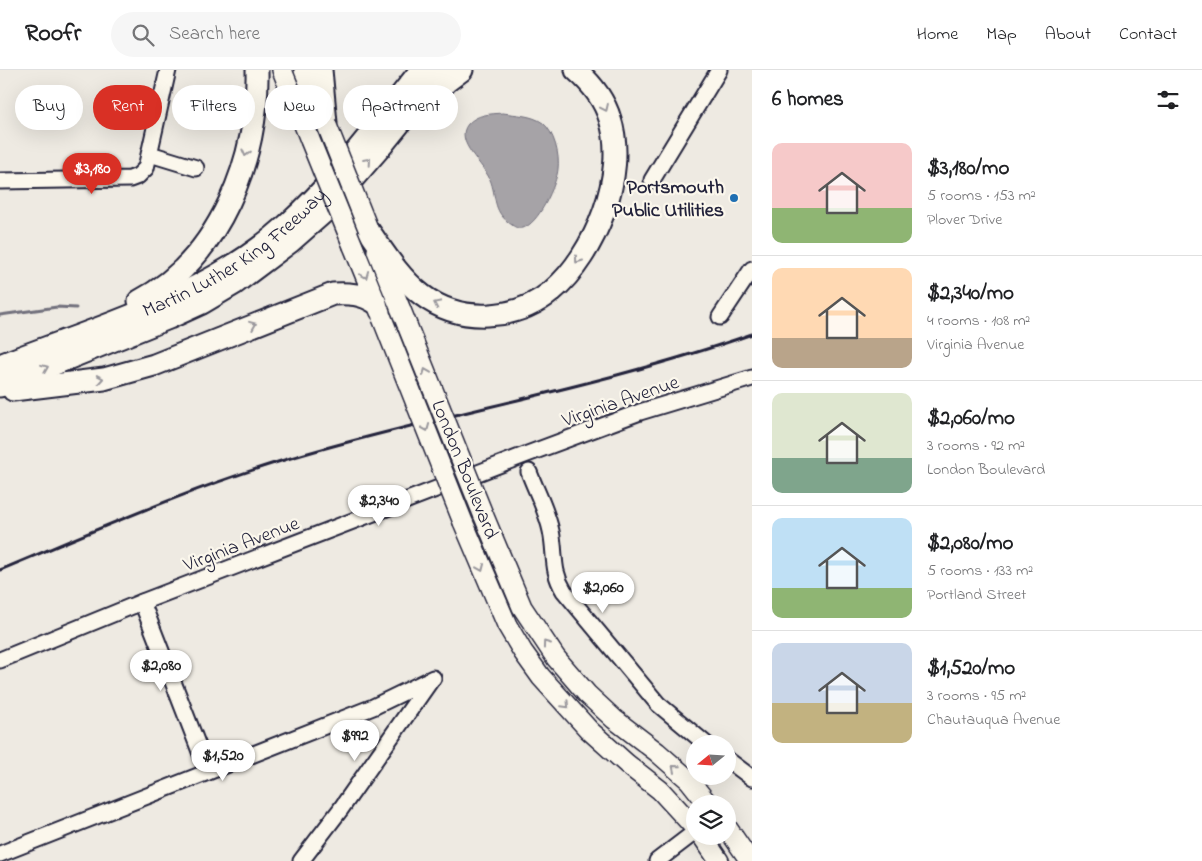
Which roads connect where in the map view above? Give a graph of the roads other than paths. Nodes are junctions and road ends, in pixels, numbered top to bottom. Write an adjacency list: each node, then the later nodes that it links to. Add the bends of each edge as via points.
1 (168, 70): 15 (street)
2 (257, 70): 23 (highway, one-way to 23, via 256,102 245,158 226,212 210,237 183,268 150,295)
3 (282, 70): 21 (main road, London Boulevard, one-way to 21, bridge)
4 (304, 70): 11 (main road, London Boulevard)
5 (322, 70): 12 (highway)
6 (420, 70): 23 (highway, Martin Luther King Freeway, via 334,177 266,242 181,294)
7 (443, 70): 14 (highway)
8 (462, 70): 14 (highway)
9 (576, 70): 19 (highway, one-way to 19, via 596,91 610,119 616,150 609,196 597,230 564,279 552,290 525,307 494,315 444,308 408,284)
10 (719, 70): 18 (street)
11 (310, 85)
12 (323, 85)
13 (329, 130): 19 (main road, London Boulevard, bridge)
14 (384, 143): 26 (highway, Martin Luther King Freeway, one-way to 14, via 169,318 234,284 323,213)
15 (150, 154): 16 (street); 17 (street, via 144,171 130,179)
16 (196, 168)
17 (0, 180)
18 (652, 180)
19 (369, 231): 35 (main road, London Boulevard, one-way to 19, bridge, via 689,780 587,694 556,658 522,607)
20 (752, 269): 22 (street)
21 (379, 311): 27 (highway, one-way to 21, via 126,374 333,294 358,294 368,298); 36 (main road, London Boulevard, one-way to 36, bridge, via 463,522 507,625 523,652 589,730 660,790)
22 (720, 317)
23 (36, 351): 24 (highway, Martin Luther King Freeway)
24 (0, 365)
25 (752, 378): 29 (street, Virginia Avenue, via 640,412)
26 (0, 386)
27 (0, 392)
28 (529, 472): 31 (street, via 551,528 555,572 564,591 658,704)
29 (142, 602): 30 (street, Virginia Avenue); 33 (street)
30 (0, 660)
31 (695, 735)
32 (736, 766): 34 (street)
33 (208, 772): 40 (street); 41 (street, via 373,707 433,678)
34 (752, 778)
35 (701, 795)
36 (686, 820)
37 (686, 837): 42 (street)
38 (736, 841): 44 (main road)
39 (708, 845): 43 (main road)
40 (0, 854)
41 (301, 861)
42 (657, 861)
43 (720, 861)
44 (750, 861)

